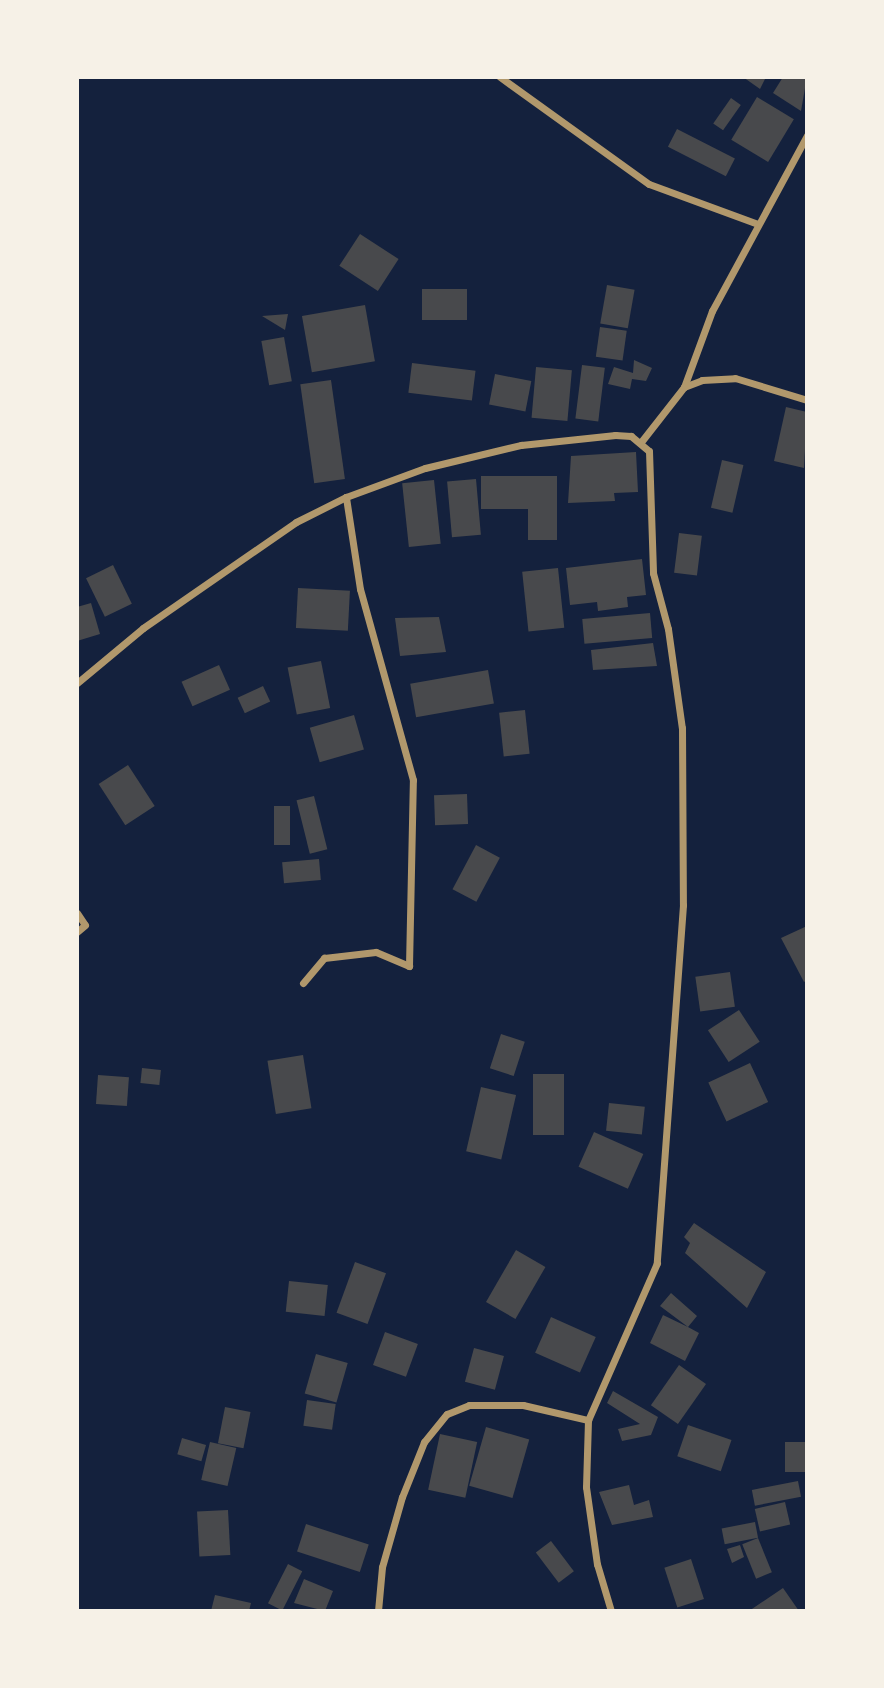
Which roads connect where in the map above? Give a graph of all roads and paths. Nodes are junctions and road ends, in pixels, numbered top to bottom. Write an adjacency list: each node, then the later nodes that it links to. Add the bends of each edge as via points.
1 (500, 77): 3 (street, via 649,184)
2 (807, 135): 3 (street)
3 (758, 224): 4 (street, via 712,311)
4 (684, 387): 5 (street, via 736,378); 6 (street)
5 (807, 400)
6 (641, 442): 7 (street, via 615,435 521,445 425,468); 12 (street, via 649,451 653,573 668,629 682,728 683,905 657,1263)
7 (346, 497): 8 (street, via 296,522 143,628); 11 (street, via 360,589 414,780 409,966 376,952 324,958)
8 (77, 683)
9 (77, 913): 10 (street, via 85,925)
10 (77, 932)
11 (303, 983)
12 (588, 1420): 13 (street, via 523,1405 469,1405 447,1413 424,1442 402,1497 382,1567); 14 (street, via 586,1487 597,1564)
13 (377, 1611)
14 (611, 1611)

